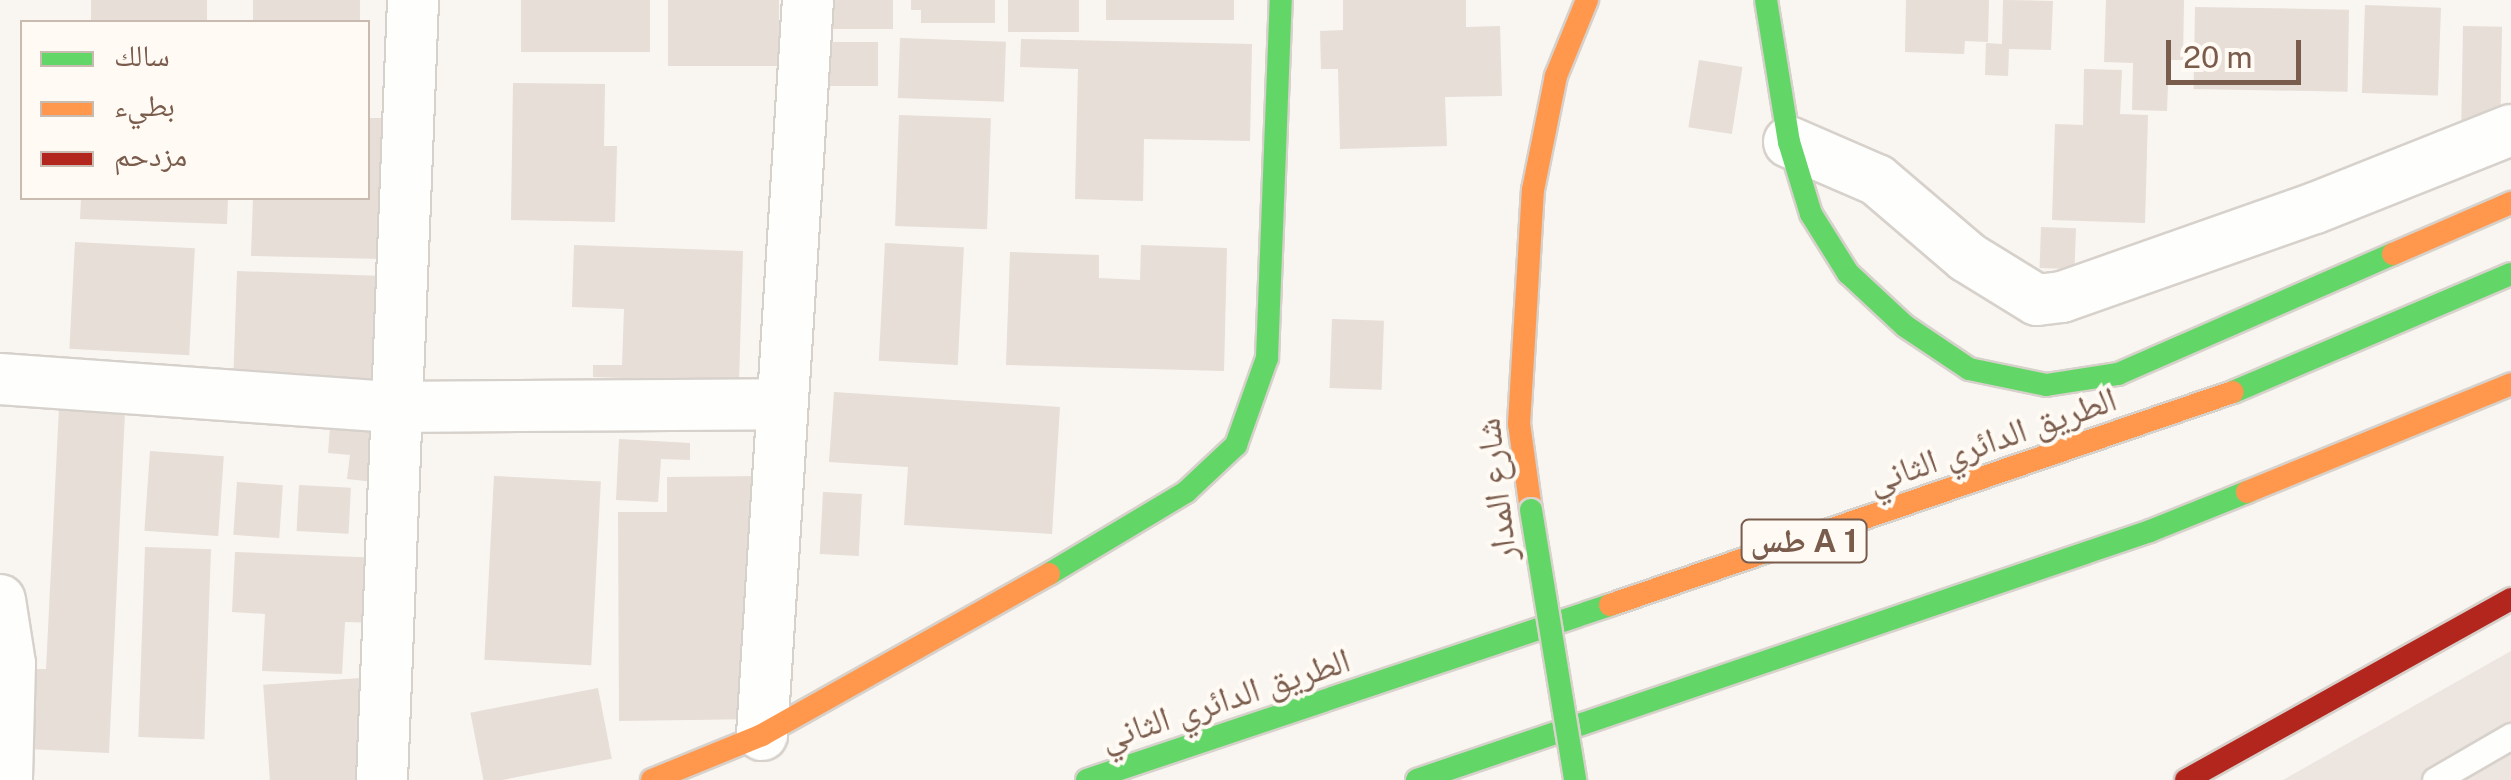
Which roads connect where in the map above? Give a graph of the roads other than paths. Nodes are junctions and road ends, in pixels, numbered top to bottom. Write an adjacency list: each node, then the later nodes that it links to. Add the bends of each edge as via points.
1 (413, 0): 17 (street)
2 (808, 0): 16 (street)
3 (1281, 0): 20 (main road, via 1267,358 1236,444 1186,492)
4 (1587, 0): 11 (main road, via 1556,76)
5 (1614, 0): 7 (main road)
6 (1766, 0): 10 (main road)
7 (1598, 41)
8 (1578, 93): 11 (main road)
9 (2511, 130): 10 (street, via 2315,208 2062,297 2037,300 1966,257 1877,180)
10 (1790, 142): 12 (main road, via 1811,214 1848,273 1905,326 1969,369 2046,385 2118,374)
11 (1533, 190): 27 (main road, شارع المدار, bridge, via 1519,424)
12 (2511, 203)
13 (2511, 274): 25 (main road, الطريق الدائري الثاني / طس A 1, via 2189,410)
14 (0, 379): 17 (street)
15 (2511, 384): 26 (main road, via 2150,530)
16 (782, 404): 17 (street); 20 (street)
17 (393, 407): 23 (street)
18 (2511, 598): 28 (main road)
19 (0, 600): 22 (street, via 10,664)
20 (762, 735): 24 (main road)
21 (2511, 736): 29 (lane)
22 (7, 780)
23 (382, 780)
24 (652, 780)
25 (1087, 780)
26 (1417, 780)
27 (1574, 780)
28 (2186, 780)
29 (2435, 780)

